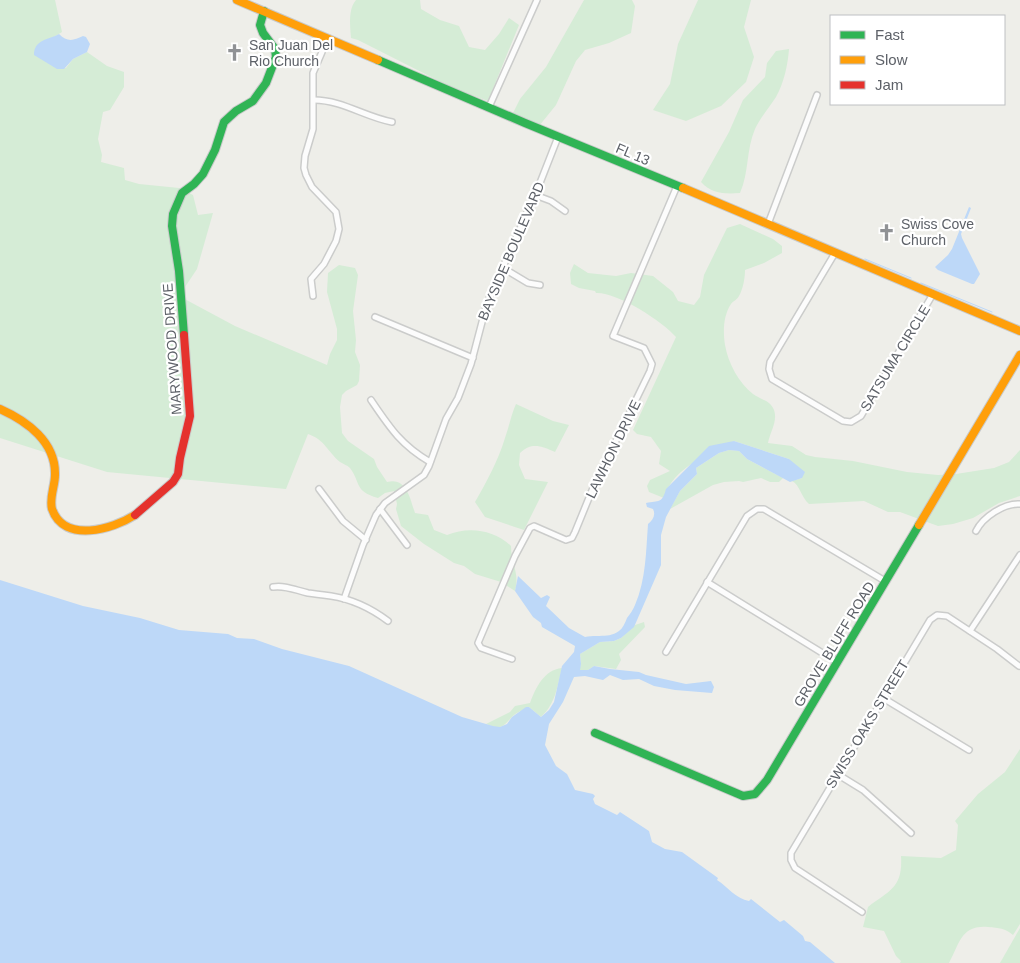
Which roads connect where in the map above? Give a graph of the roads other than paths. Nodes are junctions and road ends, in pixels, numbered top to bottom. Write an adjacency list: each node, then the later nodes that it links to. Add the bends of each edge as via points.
1 (237, 0): 3 (street, FL 13)
2 (537, 0): 7 (street)
3 (264, 12): 4 (street, FL 13); 24 (street, MARYWOOD DRIVE, via 260,26 275,49 276,57 266,83 253,101 224,122 203,174 182,193 173,214 190,410 176,479 124,523 97,530 69,528 58,519 52,507 55,464 50,452 30,426)
4 (328, 38): 6 (street, via 313,73); 7 (street, FL 13)
5 (817, 94): 13 (street)
6 (314, 100): 8 (street, via 329,101); 18 (street, via 313,129 304,168 312,187 336,212 339,228 324,264 312,277)
7 (489, 107): 9 (street, FL 13)
8 (392, 122)
9 (558, 137): 10 (street, FL 13); 11 (street, BAYSIDE BOULEVARD)
10 (677, 186): 13 (street, FL 13); 40 (street, LAWHON DRIVE, via 613,336 644,348 652,364 650,371 593,488 574,536 566,540 534,526 530,528 478,643 481,648)
11 (535, 195): 12 (street, via 551,201); 15 (street, BAYSIDE BOULEVARD)
12 (564, 212)
13 (768, 224): 14 (street, FL 13)
14 (835, 253): 17 (street, FL 13); 17 (street, SATSUMA CIRCLE, via 770,362 769,369 772,379 844,421 855,421 861,416)
15 (503, 268): 16 (street, via 528,283); 22 (street, BAYSIDE BOULEVARD, via 487,303)
16 (540, 285)
17 (933, 294): 20 (street, FL 13)
18 (313, 296)
19 (375, 317): 22 (street)
20 (1020, 331)
21 (1020, 355): 33 (street, GROVE BLUFF ROAD)
22 (473, 358): 25 (street, BAYSIDE BOULEVARD)
23 (371, 400): 25 (street, via 402,443)
24 (0, 409)
25 (430, 462): 28 (street, BAYSIDE BOULEVARD, via 424,475)
26 (319, 489): 30 (street, via 343,521)
27 (1020, 504): 29 (street, via 1010,505 986,518)
28 (380, 509): 30 (street, BAYSIDE BOULEVARD); 31 (street)
29 (976, 531)
30 (366, 540): 36 (street, BAYSIDE BOULEVARD)
31 (407, 546)
32 (1020, 555): 38 (street)
33 (885, 581): 34 (street, via 764,509 757,509 747,516); 41 (street, GROVE BLUFF ROAD)
34 (707, 582): 39 (street); 41 (street)
35 (273, 587): 36 (street)
36 (344, 599): 37 (street)
37 (388, 621)
38 (970, 631): 42 (street, SWISS OAKS STREET); 43 (street, SWISS OAKS STREET, via 945,615 933,617)
39 (666, 652)
40 (512, 659)
41 (838, 662): 44 (street, GROVE BLUFF ROAD, via 777,764 754,795 744,796)
42 (1019, 666)
43 (883, 698): 45 (street); 46 (street, SWISS OAKS STREET)
44 (595, 732)
45 (969, 750)
46 (837, 774): 47 (street, via 863,790); 48 (street, SWISS OAKS STREET, via 793,848 791,860 797,870)
47 (911, 833)
48 (862, 912)

